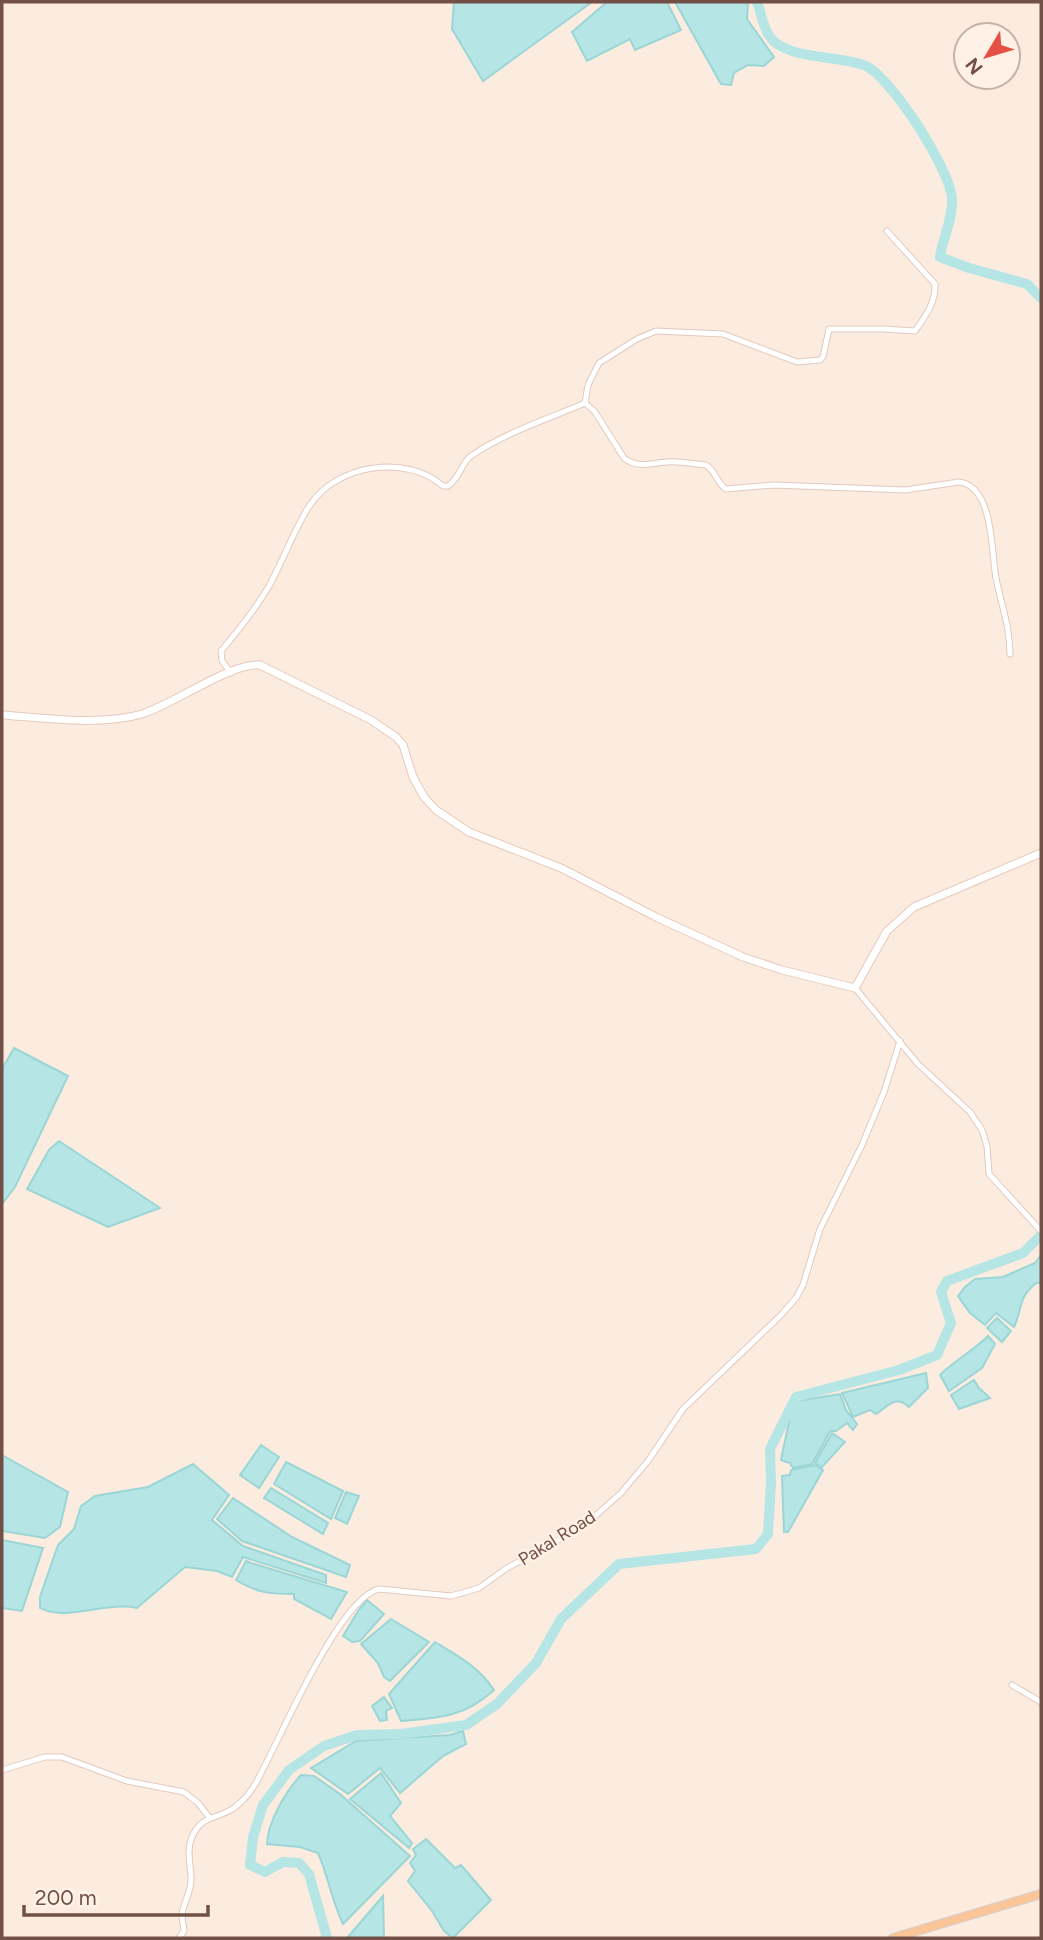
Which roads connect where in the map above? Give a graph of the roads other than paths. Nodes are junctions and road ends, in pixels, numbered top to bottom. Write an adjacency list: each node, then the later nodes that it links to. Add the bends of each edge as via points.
1 (887, 231): 2 (street, via 935,284 936,294 915,331 829,329 823,357 797,362 723,334 656,331 599,363)
2 (585, 403): 3 (street, via 630,463 706,465 726,489 774,485 905,490 967,483 984,506 990,526); 4 (street, via 469,457 448,486 420,471 398,466 343,477 325,489 310,504 251,616 221,651)
3 (1010, 654)
4 (230, 673): 5 (street, via 143,714 124,718); 7 (street, via 260,665 371,720 403,745 424,797 469,832 561,867 743,957)
5 (2, 715)
6 (1041, 853): 7 (street, via 914,907 887,931)
7 (855, 988): 8 (street)
8 (900, 1041): 9 (street, via 970,1112 987,1146 989,1174); 13 (street, Pakal Road, via 862,1145 820,1229 803,1285 789,1307 689,1402 621,1493 584,1526 464,1593 451,1596 379,1589 366,1594 321,1655 253,1787 232,1809)
9 (1041, 1231)
10 (1012, 1685): 11 (street)
11 (1041, 1702)
12 (2, 1770): 13 (street, via 45,1757 62,1757 127,1781 184,1792)
13 (209, 1817): 15 (street, via 191,1840 191,1886)
14 (1041, 1894): 16 (main road)
15 (179, 1938)
16 (893, 1938)

